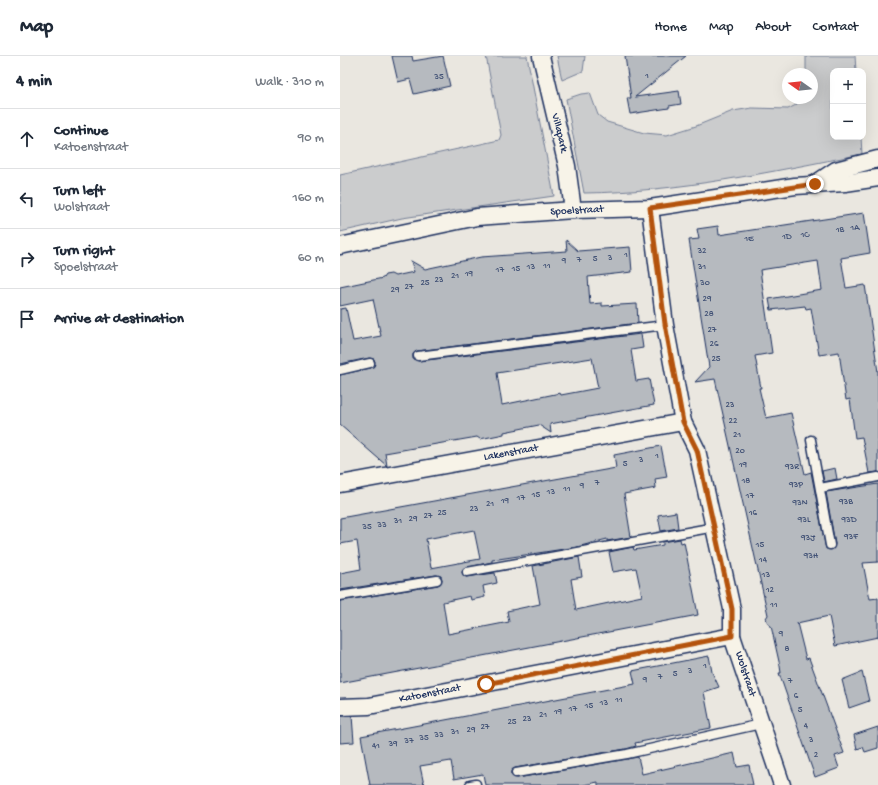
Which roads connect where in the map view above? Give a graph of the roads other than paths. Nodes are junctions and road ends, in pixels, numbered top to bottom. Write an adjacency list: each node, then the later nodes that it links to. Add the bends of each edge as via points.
1 (541, 56): 6 (street, Villapark, via 567,166)
2 (878, 159): 4 (street, Spoelstraat, via 836,170)
3 (878, 178): 4 (street, Spoelstraat)
4 (815, 184): 5 (street, Spoelstraat)
5 (650, 208): 6 (street, Spoelstraat); 8 (street, Wolstraat)
6 (573, 210): 7 (street, Spoelstraat, via 477,217)
7 (340, 246)
8 (665, 324): 9 (lane); 12 (street, Wolstraat)
9 (418, 356)
10 (370, 363): 11 (lane)
11 (340, 370)
12 (683, 422): 15 (street, Lakenstraat); 17 (street, Wolstraat, via 697,450)
13 (811, 440): 16 (lane)
14 (878, 477): 16 (lane)
15 (340, 484)
16 (820, 488): 18 (lane)
17 (715, 527): 19 (lane); 22 (street, Wolstraat, via 732,609)
18 (830, 545)
19 (467, 572)
20 (437, 580): 21 (lane)
21 (340, 596)
22 (732, 636): 23 (street, Katoenstraat, via 369,706); 24 (street, Wolstraat)
23 (340, 706)
24 (761, 724): 25 (lane, via 627,754); 26 (street, Wolstraat)
25 (516, 773)
26 (782, 785)

